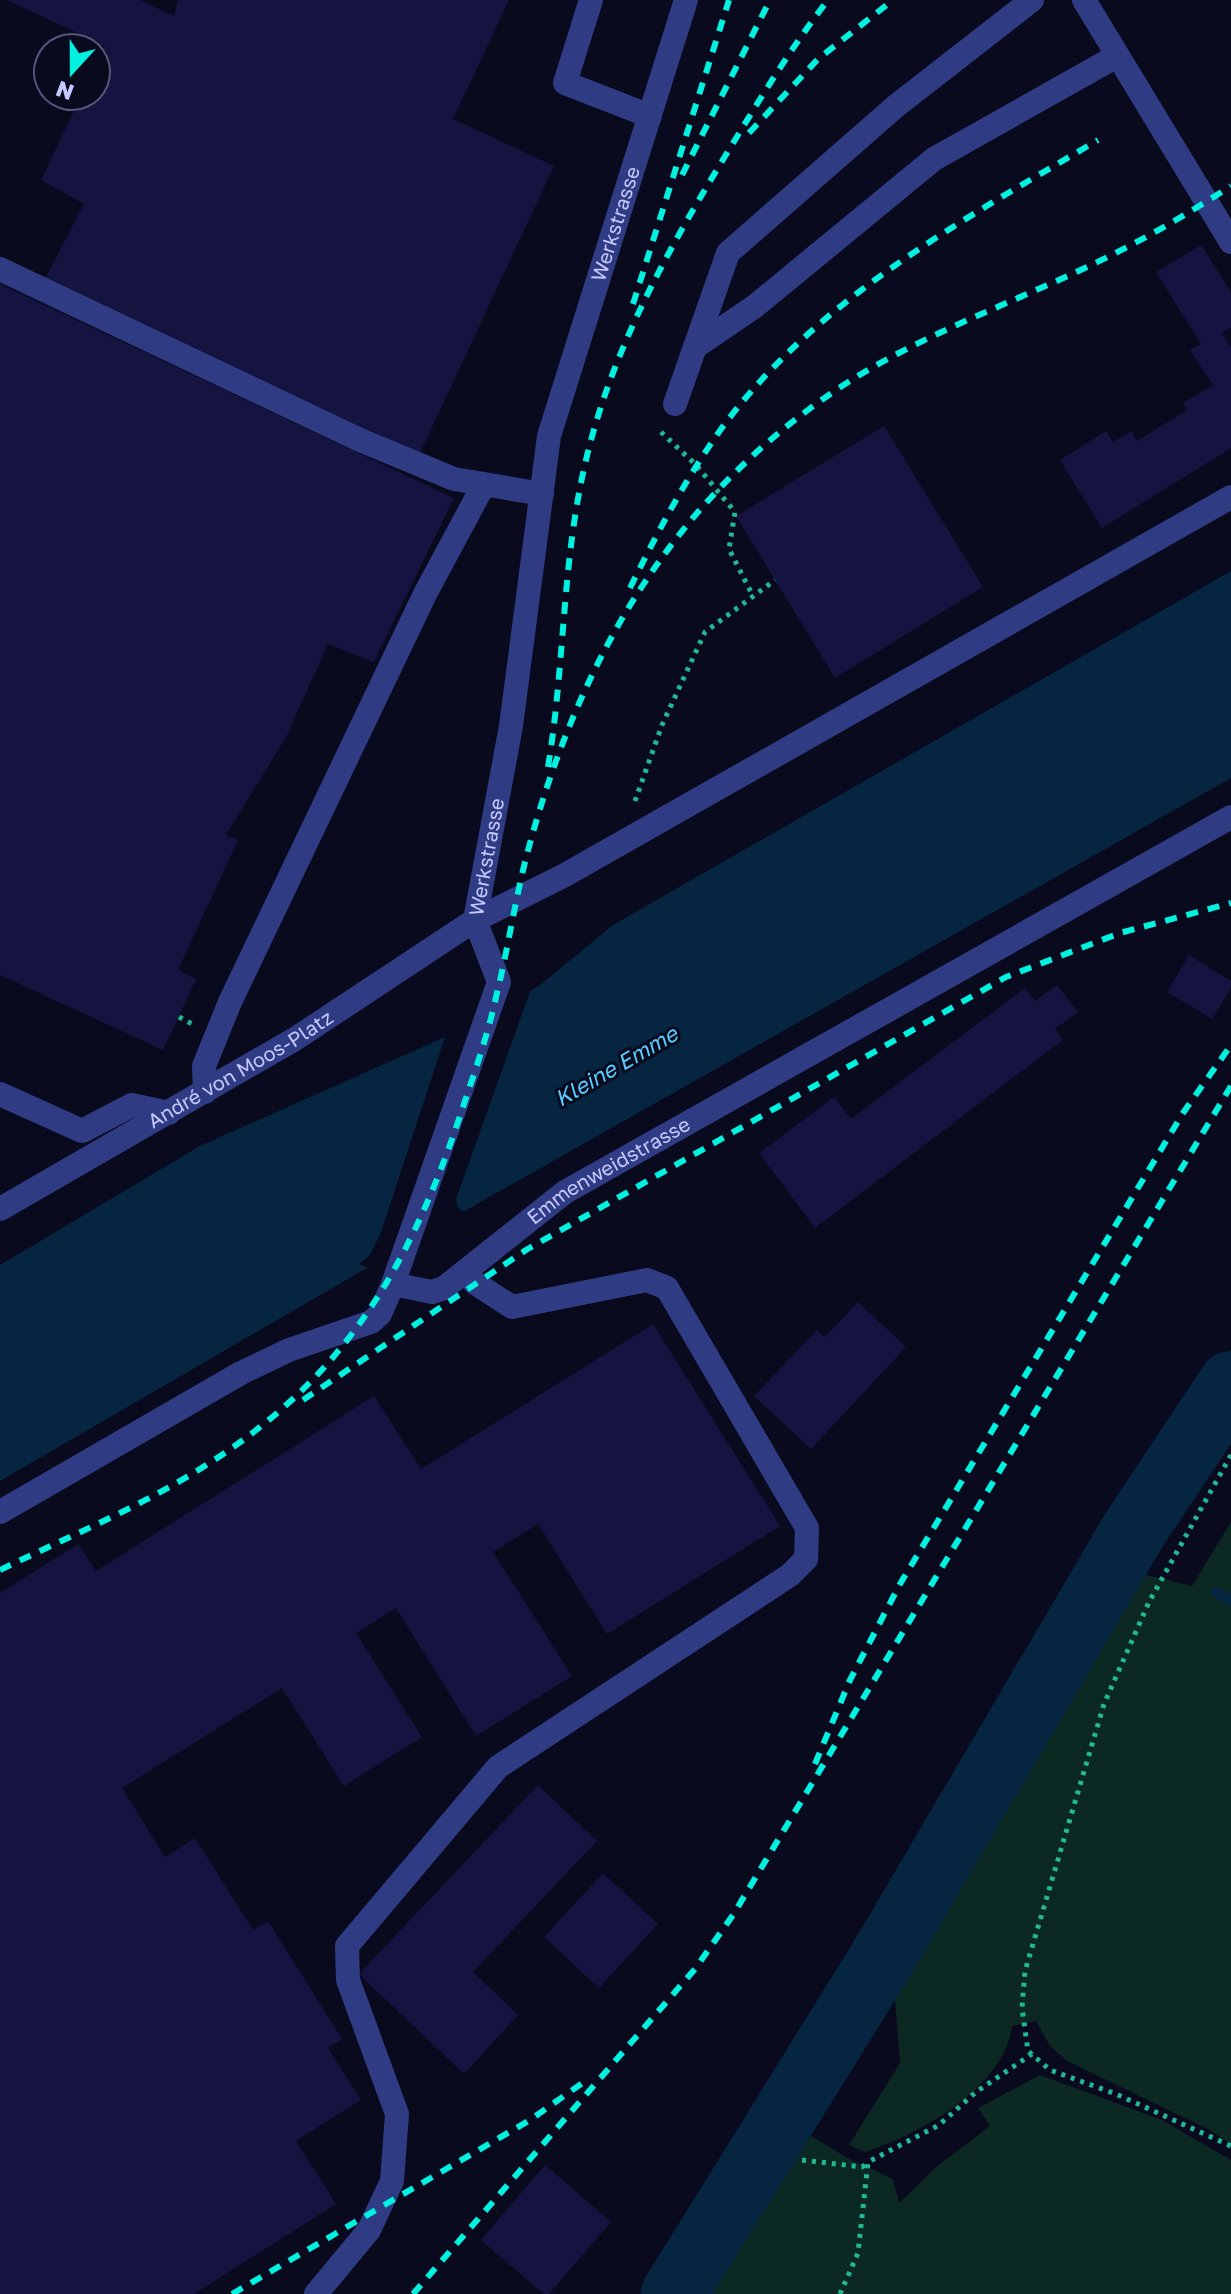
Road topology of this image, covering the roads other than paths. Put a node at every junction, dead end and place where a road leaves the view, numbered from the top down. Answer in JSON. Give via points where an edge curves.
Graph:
{"nodes":[{"id":1,"x":591,"y":0,"type":"edge"},
{"id":2,"x":686,"y":0,"type":"edge"},
{"id":3,"x":1032,"y":0,"type":"edge"},
{"id":4,"x":1084,"y":0,"type":"edge"},
{"id":5,"x":1117,"y":56,"type":"junction"},
{"id":6,"x":650,"y":116,"type":"junction"},
{"id":7,"x":1231,"y":242,"type":"edge"},
{"id":8,"x":0,"y":269,"type":"edge"},
{"id":9,"x":695,"y":347,"type":"junction"},
{"id":10,"x":675,"y":404,"type":"road end"},
{"id":11,"x":483,"y":486,"type":"junction"},
{"id":12,"x":542,"y":494,"type":"junction"},
{"id":13,"x":1231,"y":497,"type":"edge"},
{"id":14,"x":1231,"y":817,"type":"edge"},
{"id":15,"x":475,"y":920,"type":"junction"},
{"id":16,"x":205,"y":1092,"type":"junction"},
{"id":17,"x":0,"y":1094,"type":"edge"},
{"id":18,"x":169,"y":1113,"type":"junction"},
{"id":19,"x":0,"y":1209,"type":"edge"},
{"id":20,"x":465,"y":1272,"type":"junction"},
{"id":21,"x":393,"y":1284,"type":"junction"},
{"id":22,"x":0,"y":1512,"type":"edge"},
{"id":23,"x":316,"y":2294,"type":"edge"}],
"edges":[{"from":1,"to":6,"type":"street","via":[[565,83]]},
{"from":2,"to":6,"type":"street","name":"Werkstrasse"},
{"from":3,"to":9,"type":"street","via":[[896,106],[728,253]]},
{"from":4,"to":5,"type":"street"},
{"from":5,"to":7,"type":"street"},
{"from":5,"to":9,"type":"street","via":[[934,159],[754,307]]},
{"from":6,"to":12,"type":"street","name":"Werkstrasse","via":[[549,436]]},
{"from":8,"to":11,"type":"street","via":[[360,440]]},
{"from":9,"to":10,"type":"street"},
{"from":11,"to":12,"type":"street"},
{"from":11,"to":16,"type":"street","via":[[425,594],[230,1002],[204,1066]]},
{"from":12,"to":15,"type":"street","name":"Werkstrasse","via":[[511,726]]},
{"from":13,"to":15,"type":"street","name":"Werkstrasse","via":[[516,902]]},
{"from":14,"to":20,"type":"street","name":"Emmenweidstrasse","via":[[565,1192]]},
{"from":15,"to":16,"type":"street","name":"André von Moos-Platz"},
{"from":15,"to":21,"type":"street","via":[[499,982]]},
{"from":16,"to":18,"type":"street","name":"André von Moos-Platz"},
{"from":17,"to":18,"type":"street","via":[[82,1131],[132,1105]]},
{"from":18,"to":19,"type":"street","name":"André von Moos-Platz"},
{"from":20,"to":21,"type":"street","name":"Emmenweidstrasse","via":[[432,1292]]},
{"from":20,"to":23,"type":"street","via":[[512,1307],[647,1280],[667,1288],[807,1528],[806,1559],[790,1575],[498,1767],[347,1946],[348,1980],[397,2114],[392,2181],[369,2230]]},
{"from":21,"to":22,"type":"street","via":[[371,1322],[252,1367]]}]}
